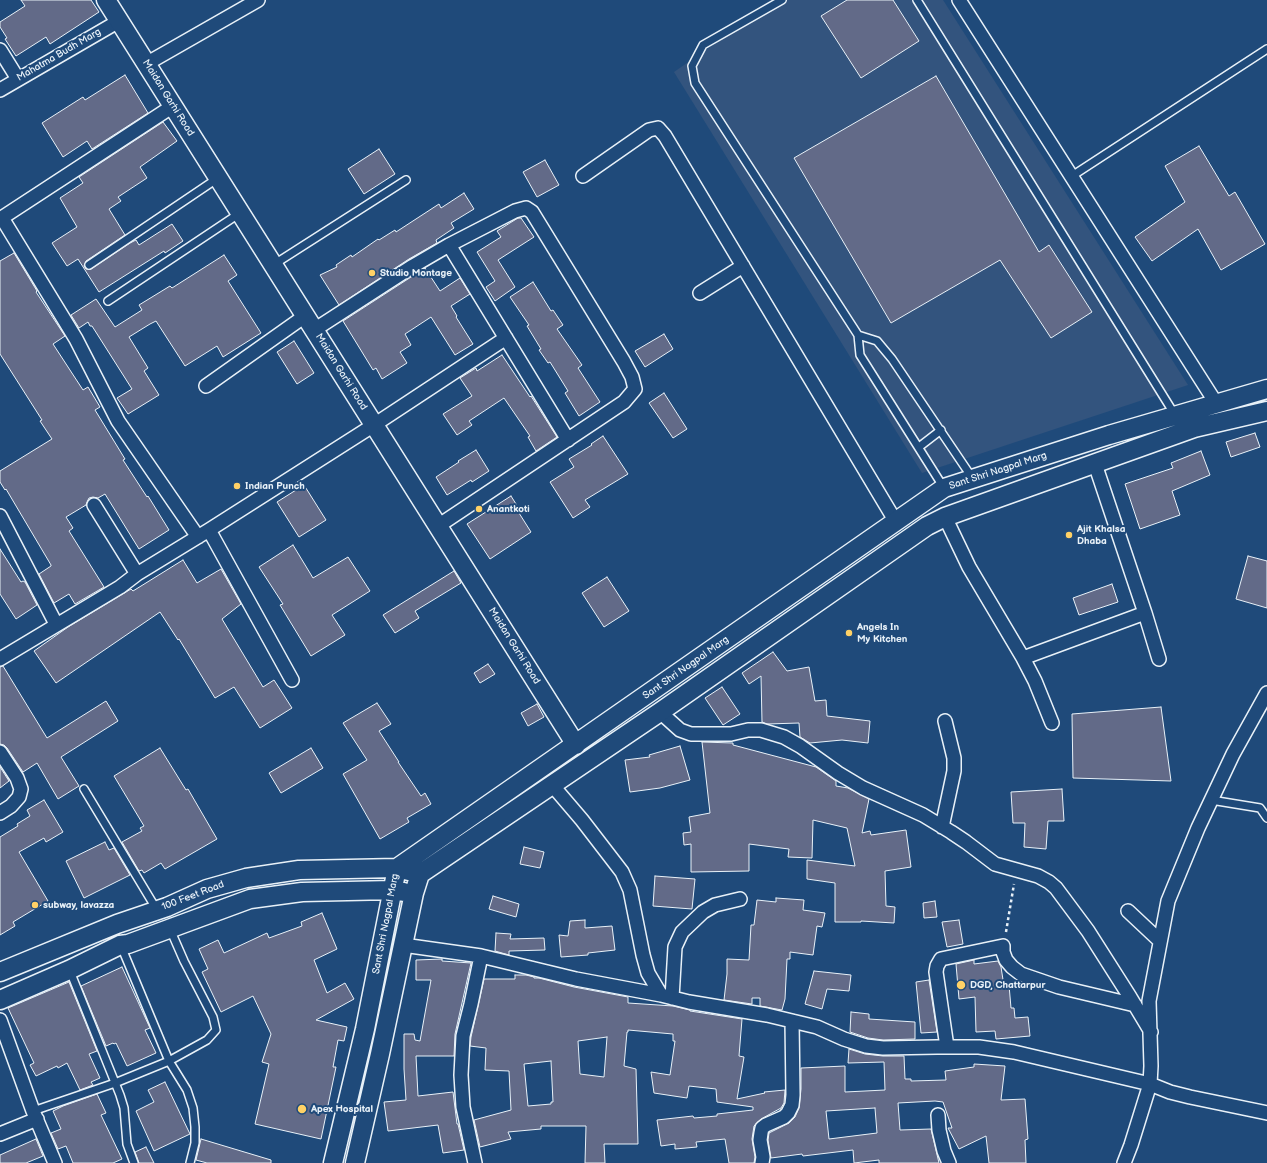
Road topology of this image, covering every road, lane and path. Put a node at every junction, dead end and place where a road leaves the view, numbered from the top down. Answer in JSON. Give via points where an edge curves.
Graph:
{"nodes":[{"id":1,"x":106,"y":0,"type":"edge"},
{"id":2,"x":258,"y":0,"type":"edge"},
{"id":3,"x":782,"y":0,"type":"edge"},
{"id":4,"x":917,"y":0,"type":"edge"},
{"id":5,"x":959,"y":0,"type":"edge"},
{"id":6,"x":119,"y":21,"type":"junction"},
{"id":7,"x":1267,"y":49,"type":"edge"},
{"id":8,"x":0,"y":50,"type":"edge"},
{"id":9,"x":146,"y":64,"type":"junction"},
{"id":10,"x":18,"y":79,"type":"junction"},
{"id":11,"x":0,"y":90,"type":"edge"},
{"id":12,"x":173,"y":106,"type":"junction"},
{"id":13,"x":583,"y":176,"type":"dead end"},
{"id":14,"x":1072,"y":176,"type":"junction"},
{"id":15,"x":218,"y":178,"type":"junction"},
{"id":16,"x":406,"y":180,"type":"dead end"},
{"id":17,"x":240,"y":212,"type":"junction"},
{"id":18,"x":1,"y":218,"type":"edge"},
{"id":19,"x":449,"y":245,"type":"junction"},
{"id":20,"x":89,"y":265,"type":"dead end"},
{"id":21,"x":273,"y":265,"type":"junction"},
{"id":22,"x":743,"y":266,"type":"junction"},
{"id":23,"x":700,"y":293,"type":"dead end"},
{"id":24,"x":108,"y":301,"type":"dead end"},
{"id":25,"x":310,"y":323,"type":"junction"},
{"id":26,"x":858,"y":335,"type":"junction"},
{"id":27,"x":506,"y":338,"type":"junction"},
{"id":28,"x":206,"y":386,"type":"dead end"},
{"id":29,"x":1267,"y":389,"type":"edge"},
{"id":30,"x":1216,"y":403,"type":"junction"},
{"id":31,"x":1267,"y":411,"type":"edge"},
{"id":32,"x":1175,"y":415,"type":"junction"},
{"id":33,"x":374,"y":425,"type":"junction"},
{"id":34,"x":941,"y":430,"type":"junction"},
{"id":35,"x":568,"y":440,"type":"junction"},
{"id":36,"x":918,"y":447,"type":"junction"},
{"id":37,"x":1095,"y":464,"type":"junction"},
{"id":38,"x":973,"y":479,"type":"junction"},
{"id":39,"x":944,"y":488,"type":"junction"},
{"id":40,"x":94,"y":505,"type":"dead end"},
{"id":41,"x":0,"y":516,"type":"edge"},
{"id":42,"x":945,"y":517,"type":"junction"},
{"id":43,"x":896,"y":522,"type":"junction"},
{"id":44,"x":438,"y":526,"type":"junction"},
{"id":45,"x":203,"y":534,"type":"junction"},
{"id":46,"x":137,"y":574,"type":"junction"},
{"id":47,"x":1145,"y":613,"type":"junction"},
{"id":48,"x":56,"y":624,"type":"junction"},
{"id":49,"x":2,"y":653,"type":"edge"},
{"id":50,"x":1023,"y":658,"type":"junction"},
{"id":51,"x":1159,"y":659,"type":"dead end"},
{"id":52,"x":292,"y":680,"type":"dead end"},
{"id":53,"x":1267,"y":693,"type":"edge"},
{"id":54,"x":660,"y":712,"type":"junction"},
{"id":55,"x":945,"y":722,"type":"dead end"},
{"id":56,"x":1052,"y":723,"type":"dead end"},
{"id":57,"x":576,"y":745,"type":"junction"},
{"id":58,"x":0,"y":752,"type":"edge"},
{"id":59,"x":553,"y":786,"type":"junction"},
{"id":60,"x":84,"y":789,"type":"dead end"},
{"id":61,"x":1211,"y":800,"type":"junction"},
{"id":62,"x":0,"y":813,"type":"edge"},
{"id":63,"x":1267,"y":818,"type":"edge"},
{"id":64,"x":942,"y":827,"type":"junction"},
{"id":65,"x":397,"y":868,"type":"junction"},
{"id":66,"x":1016,"y":869,"type":"junction"},
{"id":67,"x":420,"y":874,"type":"junction"},
{"id":68,"x":393,"y":890,"type":"junction"},
{"id":69,"x":414,"y":893,"type":"junction"},
{"id":70,"x":740,"y":899,"type":"dead end"},
{"id":71,"x":158,"y":910,"type":"junction"},
{"id":72,"x":1128,"y":911,"type":"dead end"},
{"id":73,"x":170,"y":929,"type":"junction"},
{"id":74,"x":1160,"y":942,"type":"junction"},
{"id":75,"x":120,"y":945,"type":"junction"},
{"id":76,"x":403,"y":945,"type":"junction"},
{"id":77,"x":1003,"y":946,"type":"junction"},
{"id":78,"x":481,"y":956,"type":"junction"},
{"id":79,"x":69,"y":970,"type":"junction"},
{"id":80,"x":0,"y":972,"type":"edge"},
{"id":81,"x":666,"y":996,"type":"junction"},
{"id":82,"x":0,"y":1000,"type":"edge"},
{"id":83,"x":1135,"y":1005,"type":"junction"},
{"id":84,"x":0,"y":1020,"type":"edge"},
{"id":85,"x":792,"y":1021,"type":"junction"},
{"id":86,"x":1150,"y":1032,"type":"junction"},
{"id":87,"x":947,"y":1047,"type":"junction"},
{"id":88,"x":169,"y":1061,"type":"junction"},
{"id":89,"x":115,"y":1083,"type":"junction"},
{"id":90,"x":1150,"y":1084,"type":"junction"},
{"id":91,"x":1267,"y":1113,"type":"edge"},
{"id":92,"x":35,"y":1115,"type":"junction"},
{"id":93,"x":938,"y":1115,"type":"dead end"},
{"id":94,"x":0,"y":1134,"type":"edge"},
{"id":95,"x":55,"y":1163,"type":"edge"},
{"id":96,"x":134,"y":1163,"type":"edge"},
{"id":97,"x":190,"y":1163,"type":"edge"},
{"id":98,"x":333,"y":1163,"type":"edge"},
{"id":99,"x":355,"y":1163,"type":"edge"},
{"id":100,"x":475,"y":1163,"type":"edge"},
{"id":101,"x":762,"y":1163,"type":"edge"},
{"id":102,"x":948,"y":1163,"type":"edge"},
{"id":103,"x":1124,"y":1163,"type":"edge"}],
"edges":[{"from":1,"to":6,"type":"main road","name":"Maidan Garhi Road"},
{"from":2,"to":9,"type":"street"},
{"from":3,"to":26,"type":"lane","via":[[703,45],[692,66],[695,83]]},
{"from":4,"to":32,"type":"lane"},
{"from":5,"to":14,"type":"street"},
{"from":6,"to":9,"type":"main road","name":"Maidan Garhi Road"},
{"from":6,"to":10,"type":"street","name":"Mahatma Budh Marg"},
{"from":7,"to":14,"type":"lane"},
{"from":8,"to":10,"type":"street"},
{"from":9,"to":12,"type":"main road","name":"Maidan Garhi Road"},
{"from":10,"to":11,"type":"street","name":"Mahatma Budh Marg"},
{"from":12,"to":15,"type":"main road","name":"Maidan Garhi Road"},
{"from":12,"to":18,"type":"street"},
{"from":13,"to":22,"type":"street","via":[[650,130],[658,128]]},
{"from":14,"to":30,"type":"street"},
{"from":15,"to":17,"type":"main road","name":"Maidan Garhi Road"},
{"from":15,"to":20,"type":"lane"},
{"from":16,"to":21,"type":"lane"},
{"from":17,"to":21,"type":"main road","name":"Maidan Garhi Road"},
{"from":17,"to":24,"type":"lane"},
{"from":18,"to":45,"type":"street","via":[[76,339],[118,421]]},
{"from":19,"to":25,"type":"street"},
{"from":19,"to":27,"type":"street"},
{"from":19,"to":35,"type":"street","via":[[515,211],[526,208],[532,212],[624,362],[635,389],[624,402]]},
{"from":21,"to":25,"type":"main road","name":"Maidan Garhi Road"},
{"from":22,"to":23,"type":"street"},
{"from":22,"to":43,"type":"street"},
{"from":25,"to":28,"type":"street"},
{"from":25,"to":33,"type":"main road","name":"Maidan Garhi Road"},
{"from":26,"to":34,"type":"lane","via":[[877,341]]},
{"from":26,"to":36,"type":"lane","via":[[860,355]]},
{"from":27,"to":33,"type":"street"},
{"from":27,"to":35,"type":"street"},
{"from":29,"to":30,"type":"main road","name":"Sant Shri Nagpal Marg"},
{"from":30,"to":32,"type":"main road","name":"Sant Shri Nagpal Marg"},
{"from":31,"to":37,"type":"main road","via":[[1194,428]]},
{"from":32,"to":38,"type":"main road","name":"Sant Shri Nagpal Marg"},
{"from":33,"to":44,"type":"main road","name":"Maidan Garhi Road"},
{"from":33,"to":45,"type":"street"},
{"from":34,"to":36,"type":"lane"},
{"from":34,"to":38,"type":"lane"},
{"from":35,"to":44,"type":"street"},
{"from":36,"to":39,"type":"lane"},
{"from":37,"to":42,"type":"main road"},
{"from":37,"to":47,"type":"street"},
{"from":38,"to":39,"type":"main road","name":"Sant Shri Nagpal Marg"},
{"from":39,"to":43,"type":"main road","name":"Sant Shri Nagpal Marg"},
{"from":40,"to":46,"type":"street"},
{"from":41,"to":48,"type":"street"},
{"from":42,"to":50,"type":"street","via":[[969,567]]},
{"from":42,"to":54,"type":"main road","via":[[927,526]]},
{"from":43,"to":57,"type":"main road","name":"Sant Shri Nagpal Marg"},
{"from":44,"to":57,"type":"main road","name":"Maidan Garhi Road"},
{"from":45,"to":46,"type":"street"},
{"from":45,"to":52,"type":"street"},
{"from":46,"to":48,"type":"street","via":[[120,587]]},
{"from":47,"to":50,"type":"street"},
{"from":47,"to":51,"type":"street"},
{"from":48,"to":49,"type":"street"},
{"from":50,"to":56,"type":"street"},
{"from":53,"to":61,"type":"street"},
{"from":54,"to":59,"type":"main road"},
{"from":54,"to":64,"type":"street","via":[[680,730],[691,734],[731,734],[761,730],[784,737],[863,788],[923,815]]},
{"from":55,"to":64,"type":"street","via":[[954,758],[954,771]]},
{"from":57,"to":65,"type":"main road","name":"Sant Shri Nagpal Marg"},
{"from":58,"to":62,"type":"street","via":[[21,789],[19,797]]},
{"from":59,"to":67,"type":"main road"},
{"from":59,"to":81,"type":"street","via":[[622,872],[630,890],[642,955],[648,973]]},
{"from":60,"to":71,"type":"lane"},
{"from":61,"to":63,"type":"lane","via":[[1260,808]]},
{"from":61,"to":74,"type":"street","via":[[1168,902]]},
{"from":64,"to":66,"type":"street","via":[[995,864]]},
{"from":65,"to":67,"type":"main road","name":"100 Feet Road"},
{"from":65,"to":68,"type":"main road","name":"Sant Shri Nagpal Marg"},
{"from":65,"to":71,"type":"main road","name":"100 Feet Road","via":[[299,870],[246,878],[206,889]]},
{"from":66,"to":77,"type":"path"},
{"from":66,"to":83,"type":"street","via":[[1038,876],[1056,888],[1088,931]]},
{"from":67,"to":69,"type":"main road","name":"Sant Shri Nagpal Marg"},
{"from":68,"to":69,"type":"main road"},
{"from":68,"to":73,"type":"main road","via":[[302,892],[250,899]]},
{"from":68,"to":98,"type":"main road","name":"Sant Shri Nagpal Marg","via":[[365,1029]]},
{"from":69,"to":76,"type":"main road","name":"Sant Shri Nagpal Marg"},
{"from":70,"to":81,"type":"street","via":[[715,905],[703,912],[682,932],[675,947]]},
{"from":71,"to":80,"type":"main road","name":"100 Feet Road"},
{"from":72,"to":74,"type":"street"},
{"from":73,"to":75,"type":"main road"},
{"from":73,"to":88,"type":"lane","via":[[213,1016],[216,1030],[207,1040]]},
{"from":74,"to":86,"type":"street","via":[[1149,1001]]},
{"from":75,"to":79,"type":"main road"},
{"from":75,"to":88,"type":"lane"},
{"from":76,"to":78,"type":"street"},
{"from":76,"to":99,"type":"main road","name":"Sant Shri Nagpal Marg"},
{"from":77,"to":83,"type":"street","via":[[1006,960],[1021,974],[1059,987]]},
{"from":77,"to":87,"type":"street","via":[[941,959],[936,966]]},
{"from":78,"to":81,"type":"street","via":[[576,979]]},
{"from":78,"to":100,"type":"street","via":[[463,1036],[461,1075],[463,1107]]},
{"from":79,"to":82,"type":"main road"},
{"from":79,"to":89,"type":"lane"},
{"from":81,"to":85,"type":"street"},
{"from":83,"to":86,"type":"street"},
{"from":84,"to":92,"type":"street"},
{"from":85,"to":87,"type":"street","via":[[817,1027],[866,1046]]},
{"from":85,"to":101,"type":"street","via":[[792,1105],[784,1117],[762,1128]]},
{"from":86,"to":90,"type":"street"},
{"from":87,"to":90,"type":"street","via":[[1014,1052]]},
{"from":88,"to":89,"type":"lane"},
{"from":88,"to":97,"type":"lane","via":[[187,1090],[193,1108],[195,1143]]},
{"from":89,"to":92,"type":"lane"},
{"from":89,"to":96,"type":"lane","via":[[124,1108],[127,1144]]},
{"from":90,"to":91,"type":"street","via":[[1190,1097]]},
{"from":90,"to":103,"type":"street"},
{"from":92,"to":94,"type":"street"},
{"from":92,"to":95,"type":"street"},
{"from":93,"to":102,"type":"street","via":[[939,1130]]}]}
